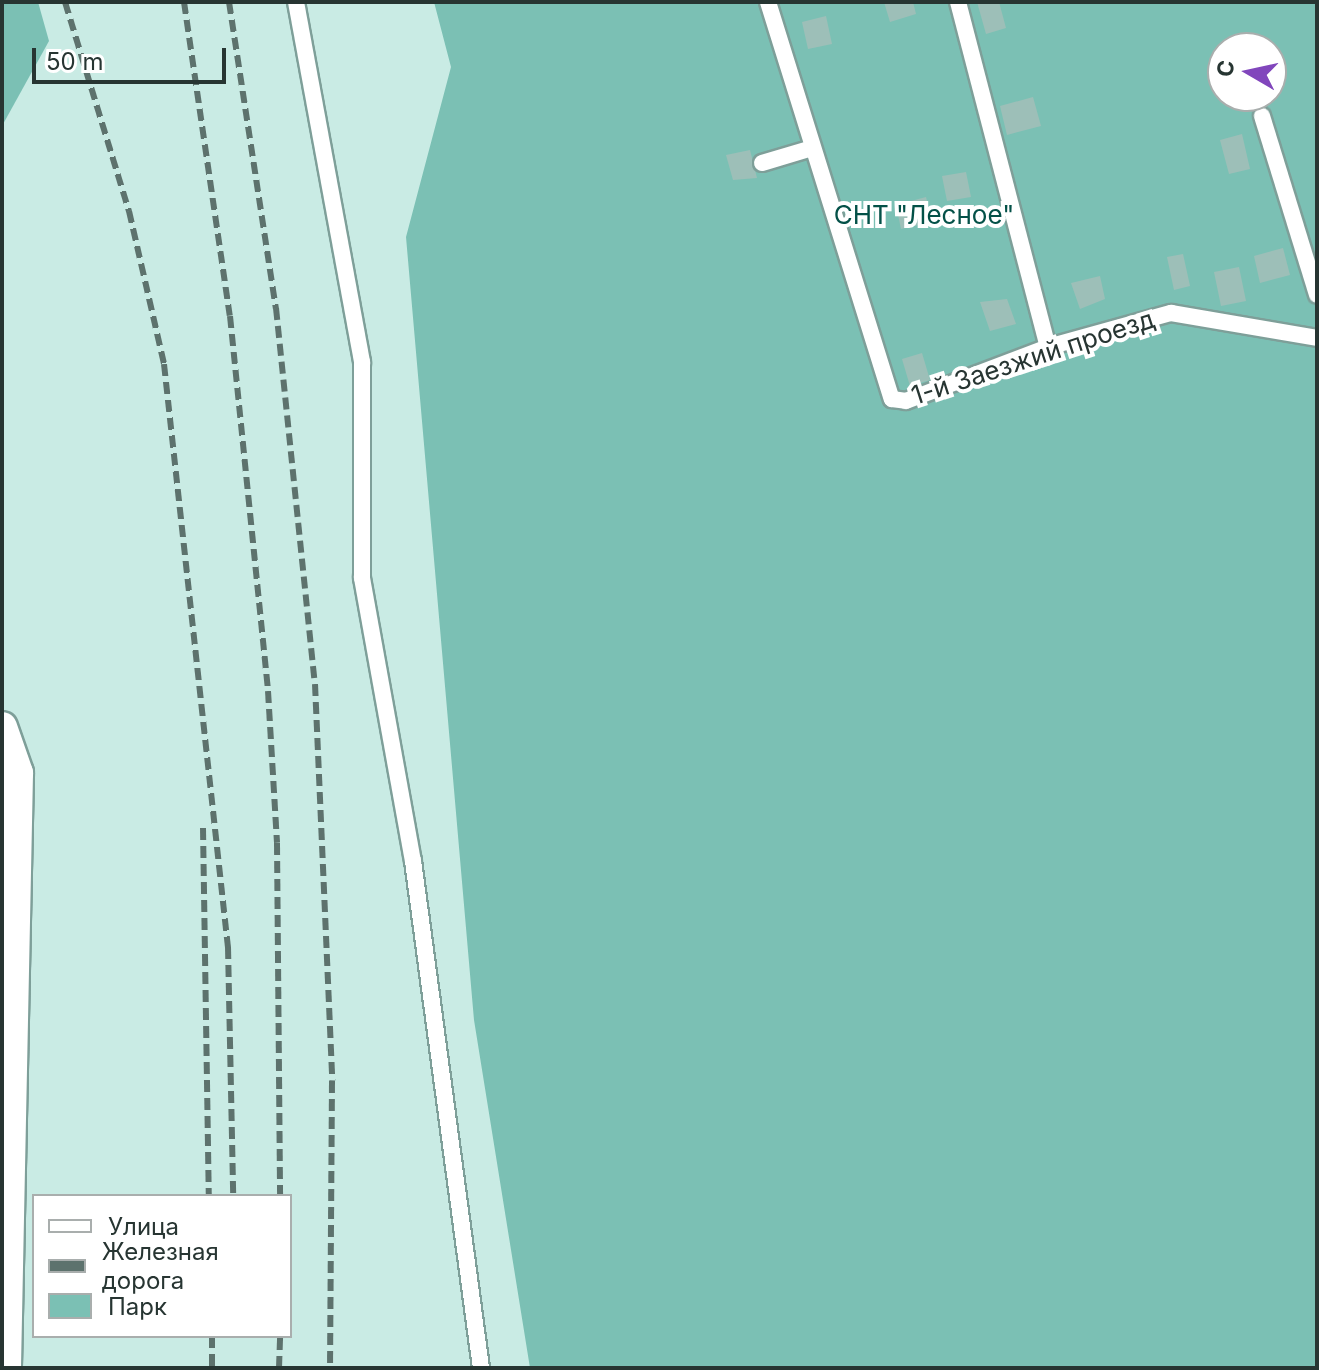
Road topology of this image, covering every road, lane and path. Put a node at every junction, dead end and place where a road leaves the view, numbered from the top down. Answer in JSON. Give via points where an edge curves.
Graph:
{"nodes":[{"id":1,"x":296,"y":2,"type":"edge"},
{"id":2,"x":768,"y":2,"type":"edge"},
{"id":3,"x":958,"y":2,"type":"edge"},
{"id":4,"x":1262,"y":116,"type":"dead end"},
{"id":5,"x":812,"y":148,"type":"junction"},
{"id":6,"x":762,"y":163,"type":"dead end"},
{"id":7,"x":1317,"y":295,"type":"edge"},
{"id":8,"x":1317,"y":338,"type":"edge"},
{"id":9,"x":1048,"y":347,"type":"junction"},
{"id":10,"x":2,"y":727,"type":"edge"},
{"id":11,"x":6,"y":1368,"type":"edge"},
{"id":12,"x":481,"y":1368,"type":"edge"}],
"edges":[{"from":1,"to":12,"type":"lane","via":[[362,362],[362,578],[413,861]]},
{"from":2,"to":5,"type":"lane"},
{"from":3,"to":9,"type":"lane"},
{"from":4,"to":7,"type":"lane"},
{"from":5,"to":6,"type":"lane"},
{"from":5,"to":9,"type":"lane","name":"1-й Заезжий проезд","via":[[892,399],[906,401]]},
{"from":8,"to":9,"type":"lane","name":"1-й Заезжий проезд","via":[[1171,313]]},
{"from":10,"to":11,"type":"street","via":[[18,773]]}]}
